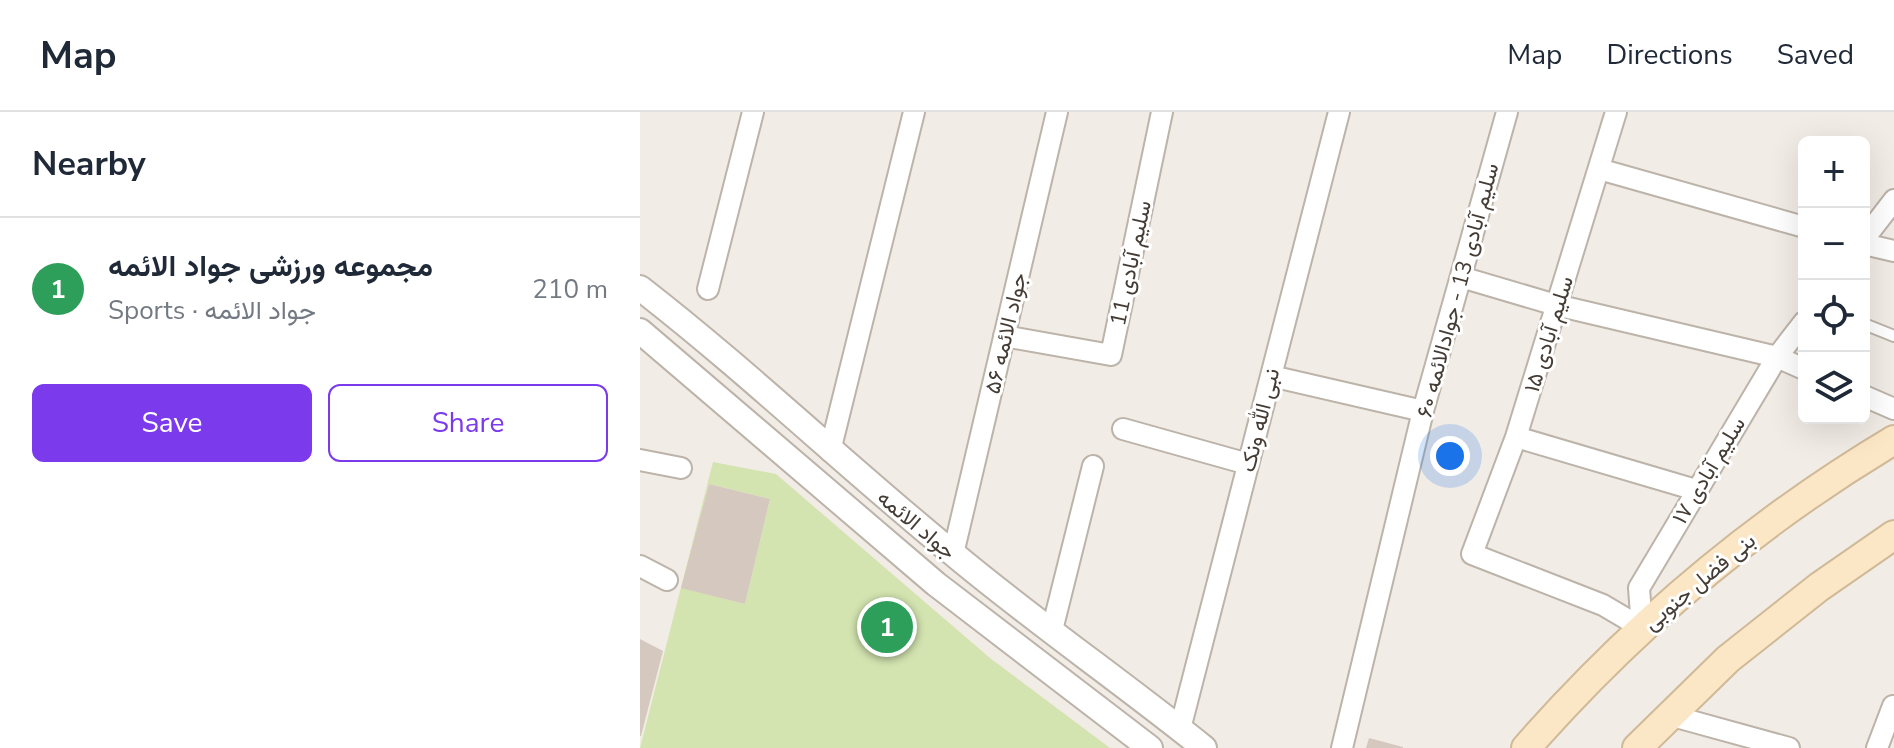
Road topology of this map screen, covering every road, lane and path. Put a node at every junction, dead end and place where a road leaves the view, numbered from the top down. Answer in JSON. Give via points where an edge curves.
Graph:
{"nodes":[{"id":1,"x":753,"y":112,"type":"edge"},
{"id":2,"x":914,"y":112,"type":"edge"},
{"id":3,"x":1057,"y":112,"type":"edge"},
{"id":4,"x":1162,"y":112,"type":"edge"},
{"id":5,"x":1339,"y":112,"type":"edge"},
{"id":6,"x":1507,"y":112,"type":"edge"},
{"id":7,"x":1616,"y":112,"type":"edge"},
{"id":8,"x":1599,"y":169,"type":"junction"},
{"id":9,"x":1894,"y":200,"type":"edge"},
{"id":10,"x":1798,"y":225,"type":"edge"},
{"id":11,"x":1870,"y":233,"type":"edge"},
{"id":12,"x":1870,"y":243,"type":"edge"},
{"id":13,"x":1894,"y":251,"type":"edge"},
{"id":14,"x":1461,"y":277,"type":"junction"},
{"id":15,"x":640,"y":288,"type":"edge"},
{"id":16,"x":708,"y":289,"type":"dead end"},
{"id":17,"x":1556,"y":305,"type":"junction"},
{"id":18,"x":1870,"y":326,"type":"edge"},
{"id":19,"x":1798,"y":330,"type":"edge"},
{"id":20,"x":640,"y":331,"type":"edge"},
{"id":21,"x":1004,"y":336,"type":"junction"},
{"id":22,"x":1894,"y":336,"type":"edge"},
{"id":23,"x":1777,"y":357,"type":"junction"},
{"id":24,"x":1798,"y":366,"type":"edge"},
{"id":25,"x":1271,"y":376,"type":"junction"},
{"id":26,"x":1870,"y":399,"type":"edge"},
{"id":27,"x":1894,"y":409,"type":"edge"},
{"id":28,"x":1423,"y":411,"type":"junction"},
{"id":29,"x":1123,"y":429,"type":"dead end"},
{"id":30,"x":1516,"y":437,"type":"junction"},
{"id":31,"x":1894,"y":440,"type":"edge"},
{"id":32,"x":830,"y":451,"type":"junction"},
{"id":33,"x":640,"y":460,"type":"edge"},
{"id":34,"x":1248,"y":464,"type":"junction"},
{"id":35,"x":1093,"y":466,"type":"dead end"},
{"id":36,"x":681,"y":468,"type":"dead end"},
{"id":37,"x":1696,"y":490,"type":"junction"},
{"id":38,"x":1894,"y":535,"type":"edge"},
{"id":39,"x":953,"y":554,"type":"junction"},
{"id":40,"x":640,"y":566,"type":"edge"},
{"id":41,"x":667,"y":580,"type":"dead end"},
{"id":42,"x":1642,"y":628,"type":"junction"},
{"id":43,"x":1052,"y":630,"type":"junction"},
{"id":44,"x":1893,"y":706,"type":"edge"},
{"id":45,"x":1669,"y":715,"type":"junction"},
{"id":46,"x":1180,"y":729,"type":"junction"},
{"id":47,"x":1150,"y":748,"type":"edge"},
{"id":48,"x":1204,"y":748,"type":"edge"},
{"id":49,"x":1342,"y":748,"type":"edge"},
{"id":50,"x":1526,"y":748,"type":"edge"},
{"id":51,"x":1637,"y":748,"type":"edge"},
{"id":52,"x":1789,"y":748,"type":"edge"},
{"id":53,"x":1877,"y":748,"type":"edge"}],
"edges":[{"from":1,"to":16,"type":"street"},
{"from":2,"to":32,"type":"street"},
{"from":3,"to":21,"type":"street","name":"جواد الائمه ۵۶"},
{"from":4,"to":21,"type":"street","name":"سلیم آبادی 11","via":[[1111,355]]},
{"from":5,"to":25,"type":"street","name":"نبی الله ونک"},
{"from":6,"to":14,"type":"street","name":"سلیم آبادی 13 - جوادالائمه ۶۰"},
{"from":7,"to":8,"type":"street","name":"سلیم آبادی ۱۵"},
{"from":8,"to":10,"type":"street"},
{"from":8,"to":17,"type":"street","name":"سلیم آبادی ۱۵"},
{"from":9,"to":11,"type":"street"},
{"from":12,"to":13,"type":"street"},
{"from":14,"to":17,"type":"street"},
{"from":14,"to":28,"type":"street","name":"سلیم آبادی 13 - جوادالائمه ۶۰"},
{"from":15,"to":32,"type":"street","name":"جواد الائمه"},
{"from":17,"to":23,"type":"street"},
{"from":17,"to":30,"type":"street","name":"سلیم آبادی ۱۵"},
{"from":18,"to":22,"type":"lane"},
{"from":19,"to":23,"type":"street","name":"سلیم آبادی ۱۷"},
{"from":20,"to":47,"type":"street","name":"جواد الائمه","via":[[936,584]]},
{"from":21,"to":39,"type":"street","name":"جواد الائمه ۵۶"},
{"from":23,"to":24,"type":"street"},
{"from":23,"to":37,"type":"street","name":"سلیم آبادی ۱۷"},
{"from":25,"to":28,"type":"street"},
{"from":25,"to":34,"type":"street","name":"نبی الله ونک"},
{"from":26,"to":27,"type":"street"},
{"from":28,"to":49,"type":"street","name":"سلیم آبادی 13 - جوادالائمه ۶۰"},
{"from":29,"to":34,"type":"street"},
{"from":30,"to":37,"type":"street"},
{"from":30,"to":42,"type":"street","name":"سلیم آبادی ۱۵","via":[[1472,554],[1603,605]]},
{"from":31,"to":42,"type":"main road","name":"بنی فضل جنوبی","via":[[1804,495]]},
{"from":32,"to":39,"type":"street","name":"جواد الائمه"},
{"from":33,"to":36,"type":"street"},
{"from":34,"to":46,"type":"street","name":"نبی الله ونک"},
{"from":35,"to":43,"type":"street"},
{"from":37,"to":42,"type":"street","name":"سلیم آبادی ۱۷","via":[[1639,588]]},
{"from":38,"to":45,"type":"main road","via":[[1772,623]]},
{"from":39,"to":43,"type":"street","name":"جواد الائمه"},
{"from":40,"to":41,"type":"street"},
{"from":42,"to":50,"type":"main road","name":"بنی فضل جنوبی"},
{"from":43,"to":46,"type":"street","name":"جواد الائمه"},
{"from":44,"to":53,"type":"street"},
{"from":45,"to":51,"type":"main road"},
{"from":45,"to":52,"type":"street"},
{"from":46,"to":48,"type":"street","name":"جواد الائمه"}]}
